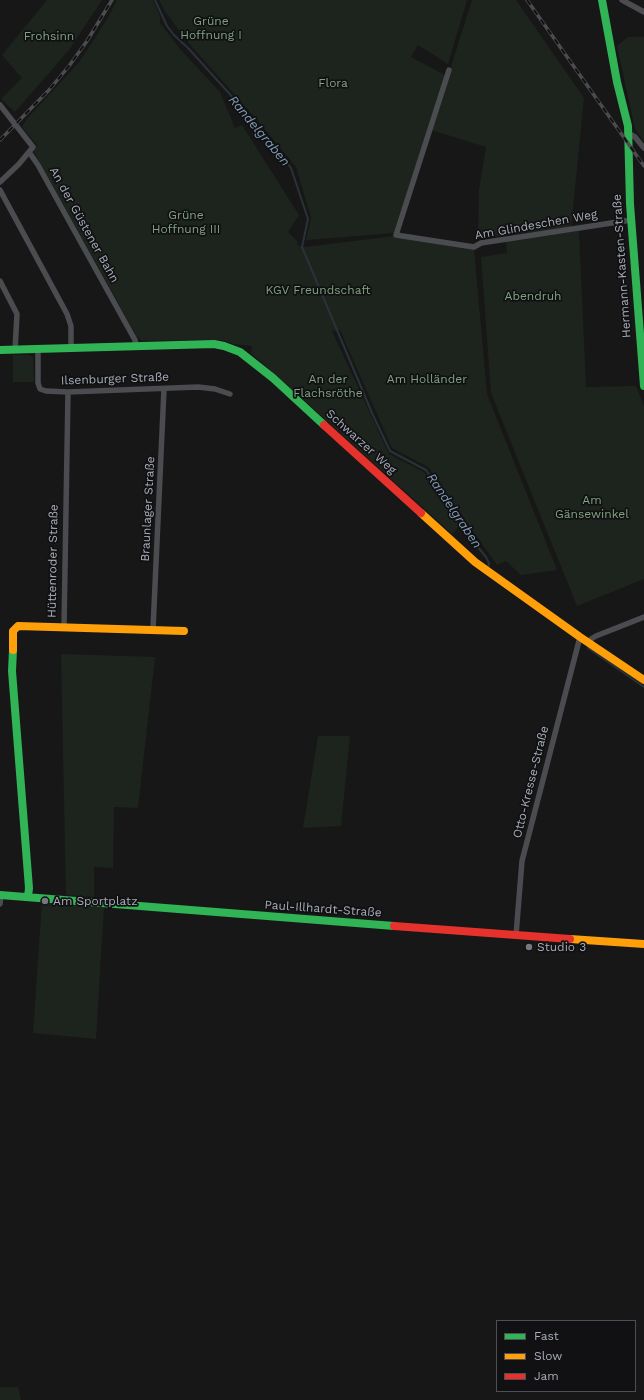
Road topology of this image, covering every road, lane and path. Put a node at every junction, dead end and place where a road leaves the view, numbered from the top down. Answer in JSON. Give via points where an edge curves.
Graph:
{"nodes":[{"id":1,"x":602,"y":0,"type":"edge"},
{"id":2,"x":622,"y":0,"type":"edge"},
{"id":3,"x":644,"y":12,"type":"edge"},
{"id":4,"x":449,"y":70,"type":"dead end"},
{"id":5,"x":0,"y":105,"type":"edge"},
{"id":6,"x":628,"y":133,"type":"junction"},
{"id":7,"x":644,"y":148,"type":"edge"},
{"id":8,"x":29,"y":152,"type":"junction"},
{"id":9,"x":0,"y":182,"type":"edge"},
{"id":10,"x":0,"y":190,"type":"edge"},
{"id":11,"x":631,"y":220,"type":"junction"},
{"id":12,"x":0,"y":281,"type":"edge"},
{"id":13,"x":136,"y":347,"type":"junction"},
{"id":14,"x":71,"y":349,"type":"junction"},
{"id":15,"x":0,"y":350,"type":"edge"},
{"id":16,"x":15,"y":350,"type":"junction"},
{"id":17,"x":38,"y":350,"type":"junction"},
{"id":18,"x":644,"y":386,"type":"edge"},
{"id":19,"x":164,"y":389,"type":"junction"},
{"id":20,"x":68,"y":392,"type":"junction"},
{"id":21,"x":230,"y":394,"type":"dead end"},
{"id":22,"x":644,"y":617,"type":"edge"},
{"id":23,"x":64,"y":627,"type":"junction"},
{"id":24,"x":153,"y":629,"type":"junction"},
{"id":25,"x":184,"y":631,"type":"dead end"},
{"id":26,"x":580,"y":637,"type":"junction"},
{"id":27,"x":588,"y":642,"type":"junction"},
{"id":28,"x":644,"y":680,"type":"edge"},
{"id":29,"x":0,"y":895,"type":"edge"},
{"id":30,"x":28,"y":897,"type":"junction"},
{"id":31,"x":0,"y":904,"type":"edge"},
{"id":32,"x":516,"y":935,"type":"junction"},
{"id":33,"x":644,"y":944,"type":"edge"}],
"edges":[{"from":1,"to":6,"type":"street","name":"Hermann-Kasten-Straße"},
{"from":2,"to":3,"type":"street"},
{"from":4,"to":11,"type":"street","name":"Am Glindeschen Weg","via":[[396,235],[474,247],[481,243]]},
{"from":5,"to":8,"type":"street","name":"An der Güstener Bahn","via":[[33,147]]},
{"from":6,"to":7,"type":"street"},
{"from":6,"to":11,"type":"street","name":"Hermann-Kasten-Straße"},
{"from":8,"to":9,"type":"street"},
{"from":8,"to":13,"type":"street","name":"An der Güstener Bahn","via":[[135,340]]},
{"from":10,"to":14,"type":"street","via":[[67,314],[71,326]]},
{"from":11,"to":18,"type":"street","name":"Hermann-Kasten-Straße"},
{"from":12,"to":16,"type":"street","via":[[17,314]]},
{"from":13,"to":14,"type":"street","name":"Schwarzer Weg"},
{"from":13,"to":26,"type":"street","name":"Schwarzer Weg","via":[[214,344],[240,352],[273,378],[482,566]]},
{"from":14,"to":17,"type":"street","name":"Schwarzer Weg"},
{"from":15,"to":16,"type":"street","name":"Schwarzer Weg"},
{"from":16,"to":17,"type":"street","name":"Schwarzer Weg"},
{"from":17,"to":20,"type":"street","name":"Ilsenburger Straße","via":[[40,389]]},
{"from":19,"to":20,"type":"street","name":"Ilsenburger Straße"},
{"from":19,"to":21,"type":"street","name":"Ilsenburger Straße","via":[[198,387]]},
{"from":19,"to":24,"type":"street","name":"Braunlager Straße"},
{"from":20,"to":23,"type":"street","name":"Hüttenroder Straße"},
{"from":22,"to":27,"type":"street","via":[[596,636]]},
{"from":23,"to":24,"type":"street"},
{"from":23,"to":30,"type":"street","name":"Hüttenroder Straße","via":[[21,626],[15,628],[12,634],[12,671]]},
{"from":24,"to":25,"type":"street"},
{"from":26,"to":27,"type":"street"},
{"from":26,"to":32,"type":"street","name":"Otto-Kresse-Straße","via":[[522,861]]},
{"from":27,"to":28,"type":"street"},
{"from":29,"to":30,"type":"street","name":"Paul-Illhardt-Straße"},
{"from":29,"to":31,"type":"street"},
{"from":30,"to":32,"type":"street","name":"Paul-Illhardt-Straße"},
{"from":32,"to":33,"type":"street","name":"Paul-Illhardt-Straße"}]}
